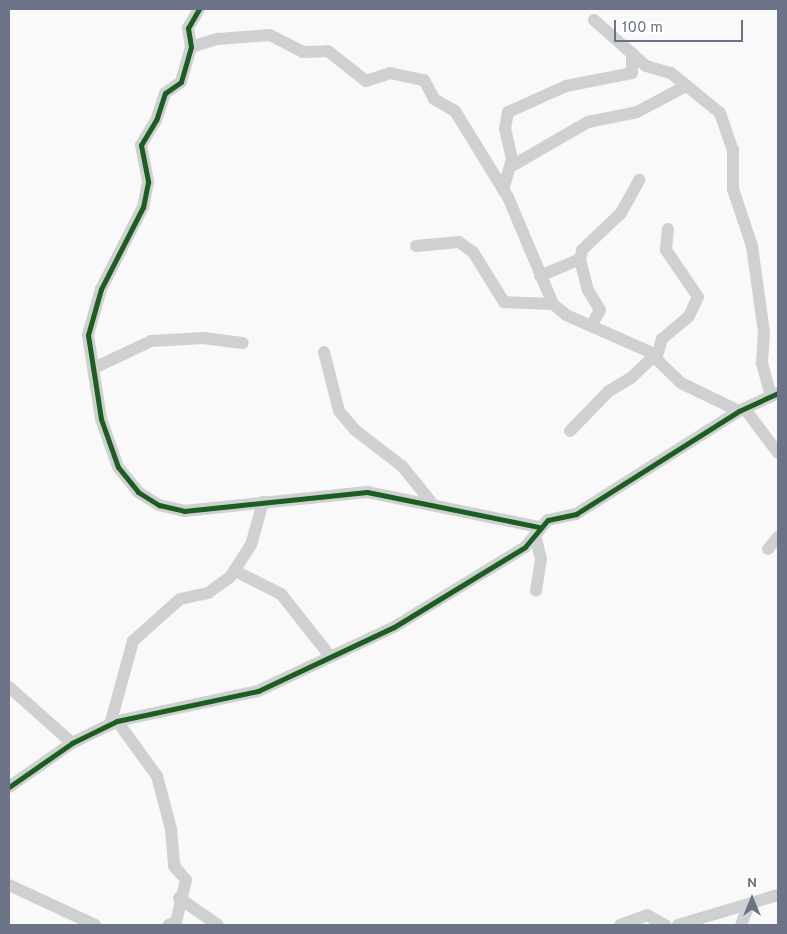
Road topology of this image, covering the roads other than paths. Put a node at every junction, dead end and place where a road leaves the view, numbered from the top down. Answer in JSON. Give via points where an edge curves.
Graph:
{"nodes":[{"id":1,"x":199,"y":9,"type":"edge"},
{"id":2,"x":594,"y":20,"type":"dead end"},
{"id":3,"x":191,"y":47,"type":"junction"},
{"id":4,"x":632,"y":52,"type":"junction"},
{"id":5,"x":684,"y":87,"type":"junction"},
{"id":6,"x":510,"y":167,"type":"junction"},
{"id":7,"x":639,"y":180,"type":"dead end"},
{"id":8,"x":503,"y":190,"type":"junction"},
{"id":9,"x":668,"y":229,"type":"dead end"},
{"id":10,"x":416,"y":246,"type":"dead end"},
{"id":11,"x":580,"y":259,"type":"junction"},
{"id":12,"x":540,"y":276,"type":"junction"},
{"id":13,"x":552,"y":304,"type":"junction"},
{"id":14,"x":591,"y":326,"type":"junction"},
{"id":15,"x":243,"y":343,"type":"dead end"},
{"id":16,"x":324,"y":352,"type":"dead end"},
{"id":17,"x":656,"y":356,"type":"junction"},
{"id":18,"x":94,"y":368,"type":"junction"},
{"id":19,"x":775,"y":395,"type":"edge"},
{"id":20,"x":742,"y":410,"type":"junction"},
{"id":21,"x":570,"y":431,"type":"dead end"},
{"id":22,"x":778,"y":453,"type":"edge"},
{"id":23,"x":263,"y":502,"type":"junction"},
{"id":24,"x":431,"y":502,"type":"junction"},
{"id":25,"x":537,"y":531,"type":"junction"},
{"id":26,"x":778,"y":537,"type":"edge"},
{"id":27,"x":768,"y":550,"type":"dead end"},
{"id":28,"x":235,"y":571,"type":"junction"},
{"id":29,"x":536,"y":591,"type":"dead end"},
{"id":30,"x":330,"y":656,"type":"junction"},
{"id":31,"x":9,"y":687,"type":"edge"},
{"id":32,"x":113,"y":723,"type":"junction"},
{"id":33,"x":72,"y":744,"type":"junction"},
{"id":34,"x":9,"y":787,"type":"edge"},
{"id":35,"x":9,"y":884,"type":"edge"},
{"id":36,"x":778,"y":895,"type":"edge"},
{"id":37,"x":179,"y":898,"type":"junction"},
{"id":38,"x":750,"y":905,"type":"junction"},
{"id":39,"x":95,"y":925,"type":"edge"},
{"id":40,"x":170,"y":925,"type":"edge"},
{"id":41,"x":218,"y":925,"type":"edge"},
{"id":42,"x":620,"y":925,"type":"edge"},
{"id":43,"x":665,"y":925,"type":"edge"},
{"id":44,"x":678,"y":925,"type":"edge"},
{"id":45,"x":741,"y":925,"type":"edge"}],
"edges":[{"from":1,"to":3,"type":"street","via":[[188,28]]},
{"from":2,"to":4,"type":"street"},
{"from":3,"to":8,"type":"street","via":[[218,39],[270,35],[302,52],[328,50],[366,82],[390,73],[424,80],[434,98],[459,117]]},
{"from":3,"to":18,"type":"street","via":[[181,82],[165,93],[156,120],[141,144],[148,182],[143,207],[95,304],[88,335]]},
{"from":4,"to":5,"type":"street","via":[[651,68],[671,73]]},
{"from":4,"to":6,"type":"street","via":[[632,73],[566,86],[512,108],[505,119]]},
{"from":5,"to":6,"type":"street","via":[[637,112],[588,122]]},
{"from":5,"to":19,"type":"street","via":[[715,108],[730,136],[733,189],[752,246],[764,333],[762,363]]},
{"from":6,"to":8,"type":"street"},
{"from":7,"to":11,"type":"street","via":[[621,213],[582,250]]},
{"from":8,"to":12,"type":"street","via":[[526,232]]},
{"from":9,"to":17,"type":"street","via":[[664,235],[666,250],[698,297],[689,316],[662,339]]},
{"from":10,"to":13,"type":"street","via":[[459,242],[473,252],[504,302]]},
{"from":11,"to":12,"type":"street"},
{"from":11,"to":14,"type":"street","via":[[588,290],[600,310]]},
{"from":12,"to":13,"type":"street"},
{"from":13,"to":14,"type":"street"},
{"from":14,"to":17,"type":"street"},
{"from":15,"to":18,"type":"street","via":[[203,338],[151,341]]},
{"from":16,"to":24,"type":"street","via":[[339,411],[354,430],[402,466]]},
{"from":17,"to":20,"type":"street","via":[[681,383]]},
{"from":17,"to":21,"type":"street","via":[[632,378],[609,391]]},
{"from":18,"to":23,"type":"street","via":[[96,396],[110,450],[138,492],[159,505],[184,511]]},
{"from":19,"to":20,"type":"street"},
{"from":20,"to":22,"type":"street"},
{"from":20,"to":25,"type":"street","via":[[576,514],[548,520]]},
{"from":23,"to":24,"type":"street","via":[[344,492]]},
{"from":23,"to":28,"type":"street","via":[[251,545]]},
{"from":24,"to":25,"type":"street"},
{"from":25,"to":29,"type":"street","via":[[541,559]]},
{"from":25,"to":30,"type":"street","via":[[497,566],[403,622]]},
{"from":26,"to":27,"type":"street"},
{"from":28,"to":30,"type":"street","via":[[280,594]]},
{"from":28,"to":32,"type":"street","via":[[208,593],[180,599],[134,642]]},
{"from":30,"to":32,"type":"street","via":[[258,692]]},
{"from":31,"to":33,"type":"street"},
{"from":32,"to":33,"type":"street"},
{"from":32,"to":37,"type":"street","via":[[157,776],[171,829],[174,866],[187,884]]},
{"from":33,"to":34,"type":"street"},
{"from":35,"to":39,"type":"street"},
{"from":36,"to":38,"type":"street"},
{"from":37,"to":40,"type":"street","via":[[177,920]]},
{"from":37,"to":41,"type":"street"},
{"from":38,"to":44,"type":"street"},
{"from":38,"to":45,"type":"street"},
{"from":42,"to":43,"type":"street","via":[[647,915]]}]}
